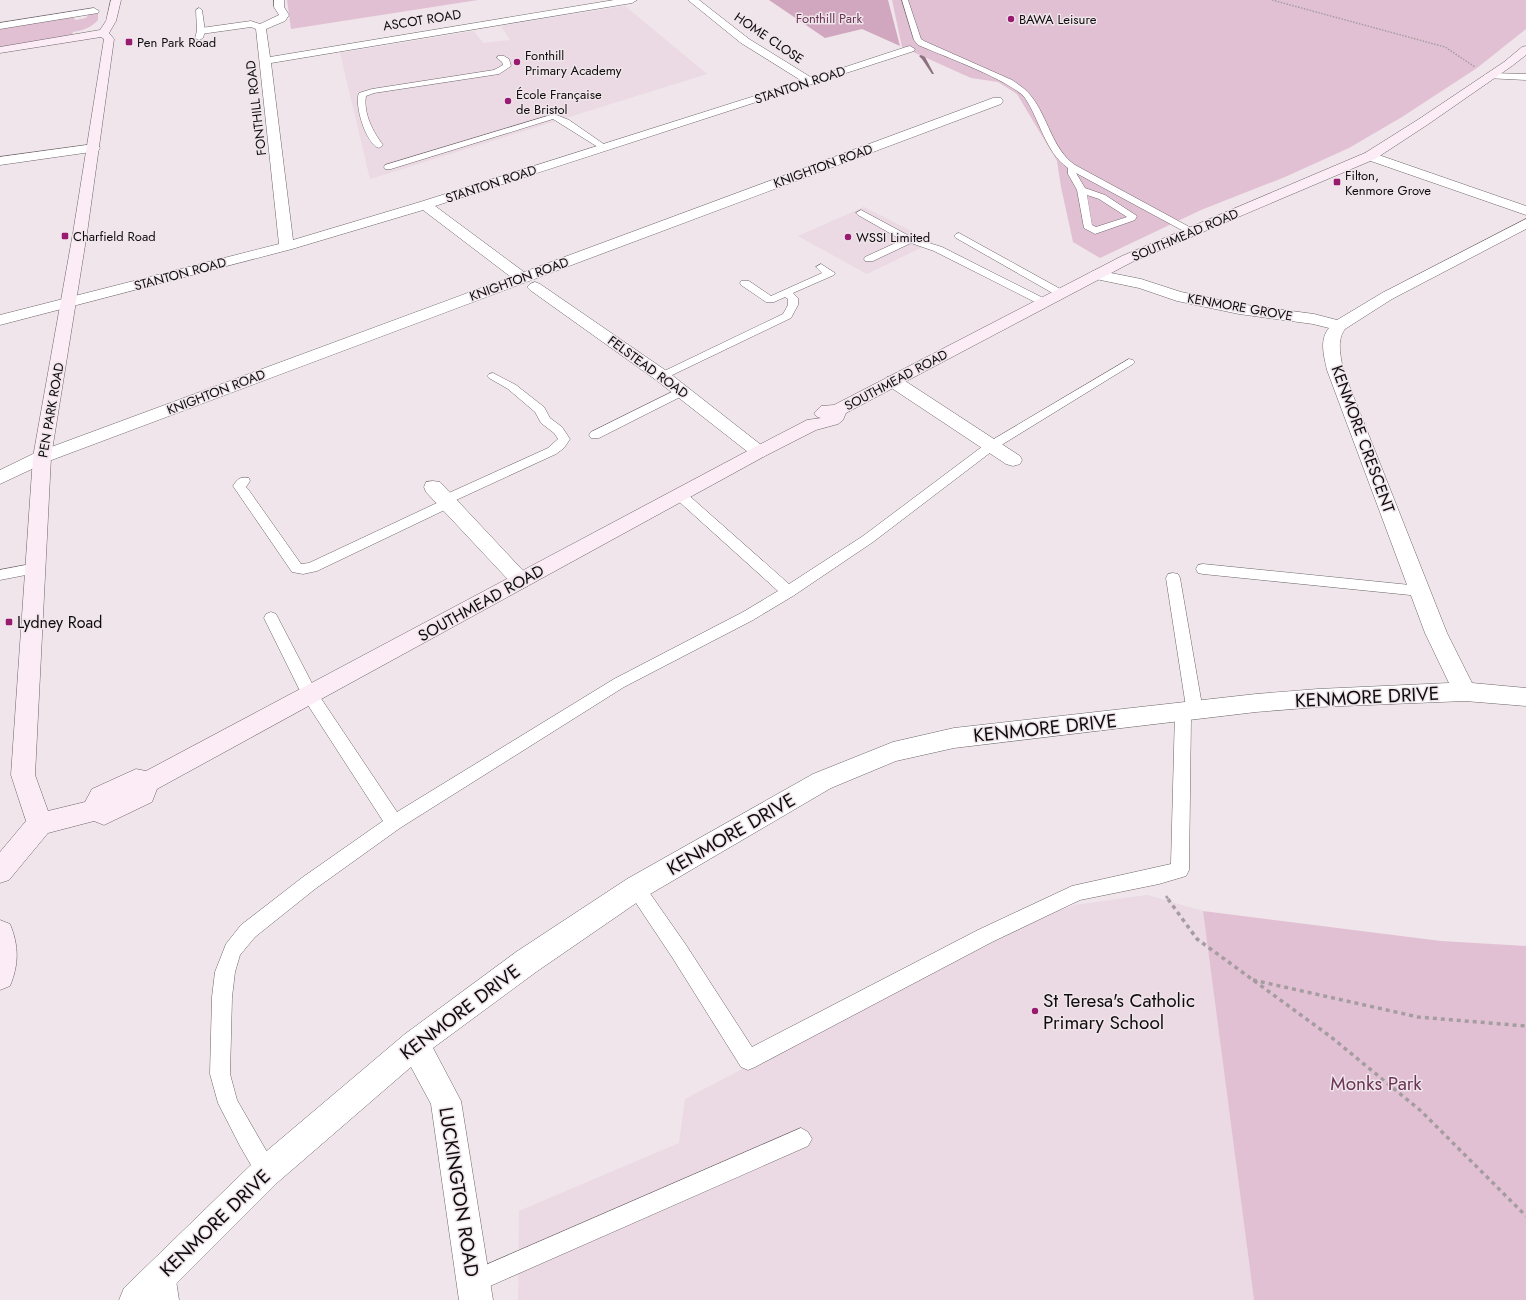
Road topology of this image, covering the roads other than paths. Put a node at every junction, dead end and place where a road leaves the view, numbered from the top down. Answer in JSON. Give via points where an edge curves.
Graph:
{"nodes":[{"id":1,"x":116,"y":0,"type":"edge"},
{"id":2,"x":279,"y":0,"type":"edge"},
{"id":3,"x":632,"y":0,"type":"edge"},
{"id":4,"x":694,"y":0,"type":"edge"},
{"id":5,"x":905,"y":0,"type":"edge"},
{"id":6,"x":199,"y":10,"type":"dead end"},
{"id":7,"x":94,"y":11,"type":"dead end"},
{"id":8,"x":0,"y":26,"type":"edge"},
{"id":9,"x":261,"y":27,"type":"junction"},
{"id":10,"x":104,"y":33,"type":"junction"},
{"id":11,"x":200,"y":34,"type":"joint"},
{"id":12,"x":910,"y":49,"type":"dead end"},
{"id":13,"x":1526,"y":49,"type":"edge"},
{"id":14,"x":0,"y":50,"type":"edge"},
{"id":15,"x":501,"y":58,"type":"dead end"},
{"id":16,"x":264,"y":61,"type":"junction"},
{"id":17,"x":1508,"y":64,"type":"junction"},
{"id":18,"x":1492,"y":74,"type":"junction"},
{"id":19,"x":1526,"y":76,"type":"edge"},
{"id":20,"x":811,"y":82,"type":"junction"},
{"id":21,"x":997,"y":102,"type":"dead end"},
{"id":22,"x":379,"y":145,"type":"dead end"},
{"id":23,"x":604,"y":147,"type":"junction"},
{"id":24,"x":94,"y":148,"type":"junction"},
{"id":25,"x":1370,"y":156,"type":"junction"},
{"id":26,"x":0,"y":161,"type":"edge"},
{"id":27,"x":388,"y":167,"type":"dead end"},
{"id":28,"x":1072,"y":167,"type":"junction"},
{"id":29,"x":1082,"y":190,"type":"junction"},
{"id":30,"x":425,"y":205,"type":"junction"},
{"id":31,"x":1526,"y":211,"type":"edge"},
{"id":32,"x":861,"y":213,"type":"dead end"},
{"id":33,"x":1526,"y":223,"type":"edge"},
{"id":34,"x":1192,"y":232,"type":"junction"},
{"id":35,"x":959,"y":236,"type":"dead end"},
{"id":36,"x":910,"y":240,"type":"junction"},
{"id":37,"x":287,"y":246,"type":"junction"},
{"id":38,"x":869,"y":259,"type":"dead end"},
{"id":39,"x":1127,"y":259,"type":"junction"},
{"id":40,"x":821,"y":268,"type":"dead end"},
{"id":41,"x":1096,"y":275,"type":"junction"},
{"id":42,"x":528,"y":282,"type":"junction"},
{"id":43,"x":745,"y":283,"type":"dead end"},
{"id":44,"x":1141,"y":284,"type":"junction"},
{"id":45,"x":786,"y":293,"type":"junction"},
{"id":46,"x":1060,"y":293,"type":"junction"},
{"id":47,"x":1043,"y":302,"type":"junction"},
{"id":48,"x":69,"y":303,"type":"junction"},
{"id":49,"x":0,"y":320,"type":"edge"},
{"id":50,"x":1339,"y":326,"type":"junction"},
{"id":51,"x":1128,"y":362,"type":"dead end"},
{"id":52,"x":493,"y":376,"type":"dead end"},
{"id":53,"x":662,"y":376,"type":"junction"},
{"id":54,"x":893,"y":382,"type":"junction"},
{"id":55,"x":682,"y":391,"type":"junction"},
{"id":56,"x":595,"y":436,"type":"dead end"},
{"id":57,"x":991,"y":446,"type":"junction"},
{"id":58,"x":759,"y":452,"type":"junction"},
{"id":59,"x":42,"y":458,"type":"junction"},
{"id":60,"x":1013,"y":460,"type":"dead end"},
{"id":61,"x":0,"y":478,"type":"edge"},
{"id":62,"x":244,"y":481,"type":"dead end"},
{"id":63,"x":680,"y":495,"type":"junction"},
{"id":64,"x":442,"y":497,"type":"junction"},
{"id":65,"x":36,"y":568,"type":"junction"},
{"id":66,"x":1203,"y":570,"type":"dead end"},
{"id":67,"x":0,"y":575,"type":"edge"},
{"id":68,"x":1173,"y":578,"type":"dead end"},
{"id":69,"x":521,"y":581,"type":"junction"},
{"id":70,"x":1420,"y":591,"type":"junction"},
{"id":71,"x":788,"y":592,"type":"junction"},
{"id":72,"x":271,"y":618,"type":"dead end"},
{"id":73,"x":1465,"y":692,"type":"junction"},
{"id":74,"x":310,"y":695,"type":"junction"},
{"id":75,"x":1526,"y":696,"type":"edge"},
{"id":76,"x":1189,"y":711,"type":"junction"},
{"id":77,"x":40,"y":824,"type":"junction"},
{"id":78,"x":394,"y":824,"type":"junction"},
{"id":79,"x":0,"y":871,"type":"edge"},
{"id":80,"x":636,"y":888,"type":"junction"},
{"id":81,"x":0,"y":933,"type":"edge"},
{"id":82,"x":0,"y":976,"type":"edge"},
{"id":83,"x":415,"y":1044,"type":"junction"},
{"id":84,"x":801,"y":1138,"type":"dead end"},
{"id":85,"x":268,"y":1171,"type":"junction"},
{"id":86,"x":164,"y":1272,"type":"junction"},
{"id":87,"x":474,"y":1291,"type":"edge"},
{"id":88,"x":136,"y":1300,"type":"edge"},
{"id":89,"x":167,"y":1300,"type":"edge"}],
"edges":[{"from":1,"to":10,"type":"main road","via":[[111,21]]},
{"from":2,"to":9,"type":"street","via":[[279,7],[284,15],[281,19]]},
{"from":3,"to":16,"type":"street","name":"ASCOT ROAD"},
{"from":4,"to":20,"type":"street","name":"HOME CLOSE","via":[[745,41]]},
{"from":5,"to":28,"type":"lane","via":[[921,43],[1009,82],[1021,90],[1028,97],[1062,160]]},
{"from":6,"to":11,"type":"lane"},
{"from":7,"to":8,"type":"street","via":[[78,16]]},
{"from":9,"to":11,"type":"street","via":[[251,24]]},
{"from":9,"to":16,"type":"street","name":"FONTHILL ROAD"},
{"from":10,"to":14,"type":"main road"},
{"from":10,"to":24,"type":"main road","name":"PEN PARK ROAD","via":[[108,39]]},
{"from":12,"to":20,"type":"street","name":"STANTON ROAD"},
{"from":13,"to":17,"type":"main road","name":"SOUTHMEAD ROAD"},
{"from":15,"to":22,"type":"lane","via":[[506,61],[507,66],[496,72],[372,91],[362,95],[362,108],[373,140]]},
{"from":16,"to":37,"type":"street","name":"FONTHILL ROAD"},
{"from":17,"to":18,"type":"main road","name":"SOUTHMEAD ROAD"},
{"from":17,"to":19,"type":"street"},
{"from":18,"to":19,"type":"street"},
{"from":18,"to":25,"type":"main road","name":"SOUTHMEAD ROAD"},
{"from":20,"to":23,"type":"street","name":"STANTON ROAD"},
{"from":21,"to":42,"type":"street","name":"KNIGHTON ROAD"},
{"from":23,"to":27,"type":"lane","via":[[554,116]]},
{"from":23,"to":30,"type":"street","name":"STANTON ROAD"},
{"from":24,"to":26,"type":"street"},
{"from":24,"to":48,"type":"main road","name":"PEN PARK ROAD"},
{"from":25,"to":31,"type":"street"},
{"from":25,"to":34,"type":"main road","name":"SOUTHMEAD ROAD"},
{"from":28,"to":29,"type":"lane","via":[[1072,174]]},
{"from":28,"to":34,"type":"lane"},
{"from":29,"to":29,"type":"lane","via":[[1102,197],[1132,218],[1095,231],[1087,226]]},
{"from":30,"to":37,"type":"street","name":"STANTON ROAD"},
{"from":30,"to":42,"type":"street","name":"FELSTEAD ROAD"},
{"from":32,"to":36,"type":"lane"},
{"from":33,"to":50,"type":"street","via":[[1387,296]]},
{"from":34,"to":39,"type":"main road","name":"SOUTHMEAD ROAD"},
{"from":35,"to":46,"type":"lane"},
{"from":36,"to":38,"type":"lane"},
{"from":36,"to":47,"type":"lane","via":[[938,249]]},
{"from":37,"to":48,"type":"street","name":"STANTON ROAD"},
{"from":39,"to":41,"type":"main road","name":"SOUTHMEAD ROAD"},
{"from":39,"to":44,"type":"street"},
{"from":40,"to":45,"type":"lane","via":[[830,273]]},
{"from":41,"to":44,"type":"street","name":"KENMORE GROVE"},
{"from":41,"to":46,"type":"main road","name":"SOUTHMEAD ROAD"},
{"from":42,"to":53,"type":"street","name":"FELSTEAD ROAD"},
{"from":42,"to":59,"type":"street","name":"KNIGHTON ROAD"},
{"from":43,"to":45,"type":"lane","via":[[770,300]]},
{"from":44,"to":50,"type":"street","name":"KENMORE GROVE","via":[[1177,296],[1314,319]]},
{"from":45,"to":53,"type":"lane","via":[[793,298],[793,305],[787,316]]},
{"from":46,"to":47,"type":"main road","name":"SOUTHMEAD ROAD"},
{"from":47,"to":54,"type":"main road","name":"SOUTHMEAD ROAD"},
{"from":48,"to":49,"type":"street"},
{"from":48,"to":59,"type":"main road","name":"PEN PARK ROAD"},
{"from":50,"to":70,"type":"street","name":"KENMORE CRESCENT","via":[[1332,335],[1331,345],[1335,370]]},
{"from":51,"to":57,"type":"lane"},
{"from":52,"to":64,"type":"lane","via":[[512,387],[540,410],[545,420],[558,430],[564,439],[552,451]]},
{"from":53,"to":55,"type":"street","name":"FELSTEAD ROAD"},
{"from":54,"to":57,"type":"street"},
{"from":54,"to":58,"type":"main road","name":"SOUTHMEAD ROAD","via":[[837,410],[837,416],[830,421],[813,424]]},
{"from":55,"to":56,"type":"lane"},
{"from":55,"to":58,"type":"street","name":"FELSTEAD ROAD"},
{"from":57,"to":60,"type":"street"},
{"from":57,"to":71,"type":"lane","via":[[868,539]]},
{"from":58,"to":63,"type":"main road","name":"SOUTHMEAD ROAD"},
{"from":59,"to":61,"type":"street"},
{"from":59,"to":65,"type":"main road","name":"PEN PARK ROAD"},
{"from":62,"to":64,"type":"lane","via":[[239,486],[243,492],[297,568],[303,569],[312,567]]},
{"from":63,"to":69,"type":"main road","name":"SOUTHMEAD ROAD"},
{"from":63,"to":71,"type":"lane"},
{"from":64,"to":69,"type":"street"},
{"from":65,"to":67,"type":"lane"},
{"from":65,"to":77,"type":"main road","name":"PEN PARK ROAD","via":[[23,775]]},
{"from":66,"to":70,"type":"lane"},
{"from":68,"to":76,"type":"lane"},
{"from":69,"to":74,"type":"main road","name":"SOUTHMEAD ROAD"},
{"from":70,"to":73,"type":"street","name":"KENMORE CRESCENT","via":[[1436,633]]},
{"from":71,"to":78,"type":"lane","via":[[748,616],[619,683]]},
{"from":72,"to":74,"type":"lane"},
{"from":73,"to":75,"type":"street"},
{"from":73,"to":76,"type":"street","name":"KENMORE DRIVE","via":[[1318,698]]},
{"from":74,"to":77,"type":"main road","name":"SOUTHMEAD ROAD","via":[[148,782],[143,794],[104,814],[94,810]]},
{"from":74,"to":78,"type":"lane"},
{"from":76,"to":80,"type":"street","name":"KENMORE DRIVE","via":[[954,738],[893,752],[822,781]]},
{"from":76,"to":80,"type":"lane","via":[[1180,870],[1078,892],[985,936],[748,1060]]},
{"from":77,"to":79,"type":"main road"},
{"from":78,"to":85,"type":"lane","via":[[304,887],[248,931],[233,950],[225,972],[220,1074],[228,1103]]},
{"from":80,"to":83,"type":"street","name":"KENMORE DRIVE","via":[[526,962]]},
{"from":81,"to":82,"type":"main road","via":[[4,955]]},
{"from":83,"to":85,"type":"street","name":"KENMORE DRIVE"},
{"from":83,"to":87,"type":"street","name":"LUCKINGTON ROAD","via":[[446,1101]]},
{"from":84,"to":87,"type":"lane"},
{"from":85,"to":86,"type":"street","name":"KENMORE DRIVE"},
{"from":86,"to":88,"type":"street","name":"KENMORE DRIVE"},
{"from":86,"to":89,"type":"lane"}]}
